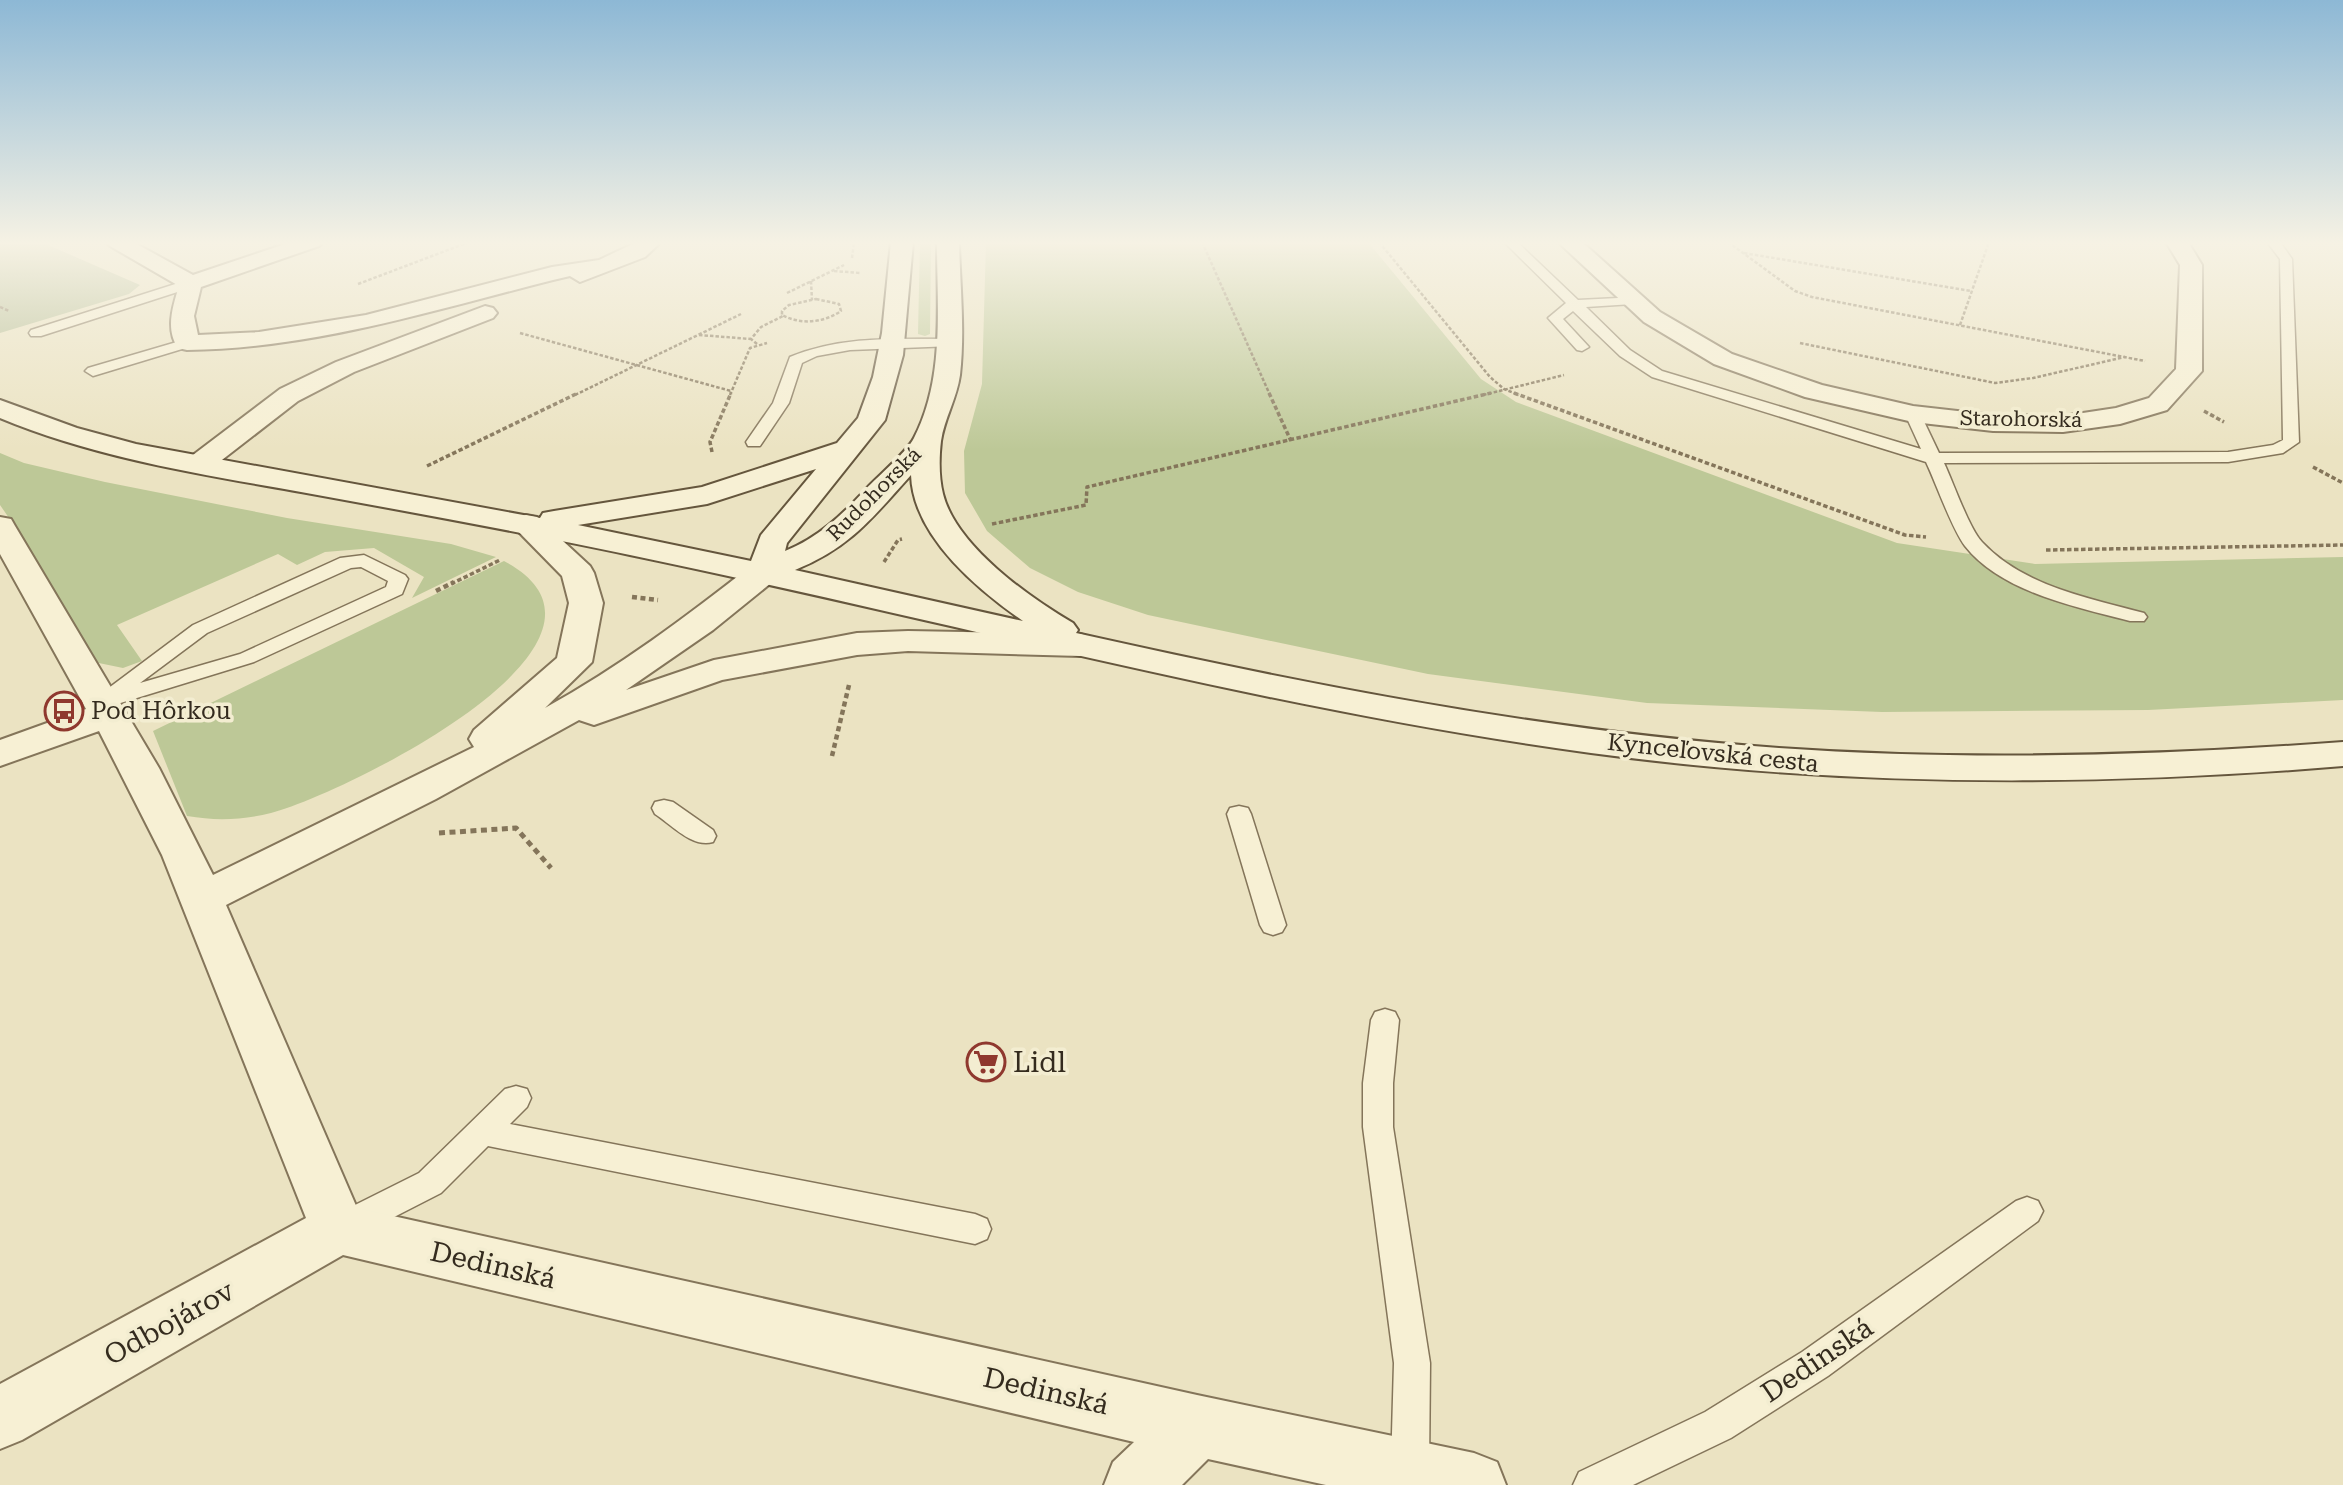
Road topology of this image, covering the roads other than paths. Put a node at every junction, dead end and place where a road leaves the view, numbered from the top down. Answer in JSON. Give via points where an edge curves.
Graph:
{"nodes":[{"id":1,"x":105,"y":311,"type":"edge"},
{"id":2,"x":183,"y":311,"type":"edge"},
{"id":3,"x":408,"y":311,"type":"edge"},
{"id":4,"x":487,"y":311,"type":"edge"},
{"id":5,"x":896,"y":311,"type":"edge"},
{"id":6,"x":949,"y":311,"type":"edge"},
{"id":7,"x":1564,"y":311,"type":"edge"},
{"id":8,"x":1582,"y":311,"type":"edge"},
{"id":9,"x":1646,"y":311,"type":"edge"},
{"id":10,"x":2190,"y":311,"type":"edge"},
{"id":11,"x":2287,"y":311,"type":"edge"},
{"id":12,"x":36,"y":333,"type":"dead end"},
{"id":13,"x":187,"y":343,"type":"junction"},
{"id":14,"x":949,"y":343,"type":"junction"},
{"id":15,"x":893,"y":345,"type":"junction"},
{"id":16,"x":1582,"y":346,"type":"dead end"},
{"id":17,"x":93,"y":371,"type":"dead end"},
{"id":18,"x":0,"y":408,"type":"edge"},
{"id":19,"x":1913,"y":414,"type":"junction"},
{"id":20,"x":927,"y":441,"type":"junction"},
{"id":21,"x":754,"y":442,"type":"dead end"},
{"id":22,"x":844,"y":450,"type":"junction"},
{"id":23,"x":1932,"y":458,"type":"junction"},
{"id":24,"x":199,"y":464,"type":"junction"},
{"id":25,"x":526,"y":524,"type":"junction"},
{"id":26,"x":0,"y":526,"type":"edge"},
{"id":27,"x":764,"y":572,"type":"junction"},
{"id":28,"x":2137,"y":617,"type":"dead end"},
{"id":29,"x":1091,"y":645,"type":"junction"},
{"id":30,"x":104,"y":708,"type":"junction"},
{"id":31,"x":522,"y":739,"type":"junction"},
{"id":32,"x":0,"y":754,"type":"edge"},
{"id":33,"x":2343,"y":754,"type":"edge"},
{"id":34,"x":446,"y":776,"type":"junction"},
{"id":35,"x":664,"y":808,"type":"dead end"},
{"id":36,"x":1239,"y":814,"type":"dead end"},
{"id":37,"x":704,"y":836,"type":"dead end"},
{"id":38,"x":203,"y":898,"type":"junction"},
{"id":39,"x":1273,"y":925,"type":"dead end"},
{"id":40,"x":1385,"y":1020,"type":"dead end"},
{"id":41,"x":516,"y":1098,"type":"dead end"},
{"id":42,"x":483,"y":1132,"type":"junction"},
{"id":43,"x":2027,"y":1211,"type":"dead end"},
{"id":44,"x":338,"y":1229,"type":"junction"},
{"id":45,"x":975,"y":1229,"type":"dead end"},
{"id":46,"x":0,"y":1418,"type":"edge"},
{"id":47,"x":1197,"y":1426,"type":"junction"},
{"id":48,"x":1410,"y":1471,"type":"junction"},
{"id":49,"x":1136,"y":1485,"type":"edge"},
{"id":50,"x":1474,"y":1485,"type":"edge"},
{"id":51,"x":1592,"y":1485,"type":"edge"}],
"edges":[{"from":1,"to":12,"type":"lane"},
{"from":2,"to":13,"type":"street"},
{"from":3,"to":13,"type":"street","via":[[320,333],[230,344]]},
{"from":4,"to":24,"type":"street","via":[[345,367],[289,395]]},
{"from":5,"to":15,"type":"street","name":"Rudohorská"},
{"from":6,"to":14,"type":"street","name":"Rudohorská"},
{"from":7,"to":16,"type":"lane","via":[[1555,318]]},
{"from":8,"to":23,"type":"lane","via":[[1625,353],[1657,374]]},
{"from":9,"to":19,"type":"street","name":"Starohorská","via":[[1723,359],[1814,391]]},
{"from":10,"to":19,"type":"street","name":"Starohorská","via":[[2189,370],[2158,404],[2120,416],[2063,424],[1993,424]]},
{"from":11,"to":23,"type":"lane","via":[[2291,442],[2277,449],[2228,457]]},
{"from":13,"to":17,"type":"lane"},
{"from":14,"to":15,"type":"lane"},
{"from":14,"to":20,"type":"street","name":"Rudohorská","via":[[944,392]]},
{"from":15,"to":21,"type":"lane","via":[[836,348],[795,360],[782,403]]},
{"from":15,"to":22,"type":"street","name":"Rudohorská","via":[[871,420]]},
{"from":18,"to":24,"type":"street","via":[[107,445]]},
{"from":19,"to":23,"type":"lane","name":"Starohorská"},
{"from":20,"to":27,"type":"street","name":"Rudohorská","via":[[849,525],[816,550]]},
{"from":20,"to":29,"type":"street","name":"Rudohorská","via":[[928,496],[944,530],[1036,617]]},
{"from":22,"to":25,"type":"street","name":"Rudohorská","via":[[707,495]]},
{"from":22,"to":27,"type":"street","name":"Rudohorská","via":[[772,542]]},
{"from":23,"to":28,"type":"lane","name":"Starohorská","via":[[1972,543],[2006,571],[2054,595]]},
{"from":24,"to":25,"type":"street"},
{"from":25,"to":27,"type":"street"},
{"from":25,"to":34,"type":"street","via":[[578,573],[586,603],[573,662]]},
{"from":26,"to":30,"type":"street"},
{"from":27,"to":29,"type":"street"},
{"from":27,"to":31,"type":"street","via":[[717,613]]},
{"from":29,"to":31,"type":"street","via":[[857,644],[714,671]]},
{"from":29,"to":33,"type":"street","name":"Kynceľovská cesta","via":[[1458,721],[1735,758],[1873,768],[2018,771],[2156,768]]},
{"from":30,"to":30,"type":"lane","via":[[247,658],[395,590],[398,579],[364,561],[347,562],[200,629]]},
{"from":30,"to":32,"type":"street"},
{"from":30,"to":38,"type":"street"},
{"from":31,"to":34,"type":"street"},
{"from":34,"to":38,"type":"street"},
{"from":35,"to":37,"type":"lane"},
{"from":36,"to":39,"type":"lane"},
{"from":38,"to":44,"type":"street"},
{"from":40,"to":48,"type":"lane","via":[[1378,1127],[1412,1363]]},
{"from":41,"to":42,"type":"lane"},
{"from":42,"to":44,"type":"lane","via":[[430,1183]]},
{"from":42,"to":45,"type":"lane"},
{"from":43,"to":51,"type":"lane","name":"Dedinská","via":[[1815,1364],[1729,1418]]},
{"from":44,"to":46,"type":"street","name":"Odbojárov"},
{"from":44,"to":47,"type":"street","name":"Dedinská"},
{"from":47,"to":48,"type":"street","name":"Dedinská"},
{"from":47,"to":49,"type":"street"},
{"from":48,"to":50,"type":"street","name":"Dedinská"}]}
